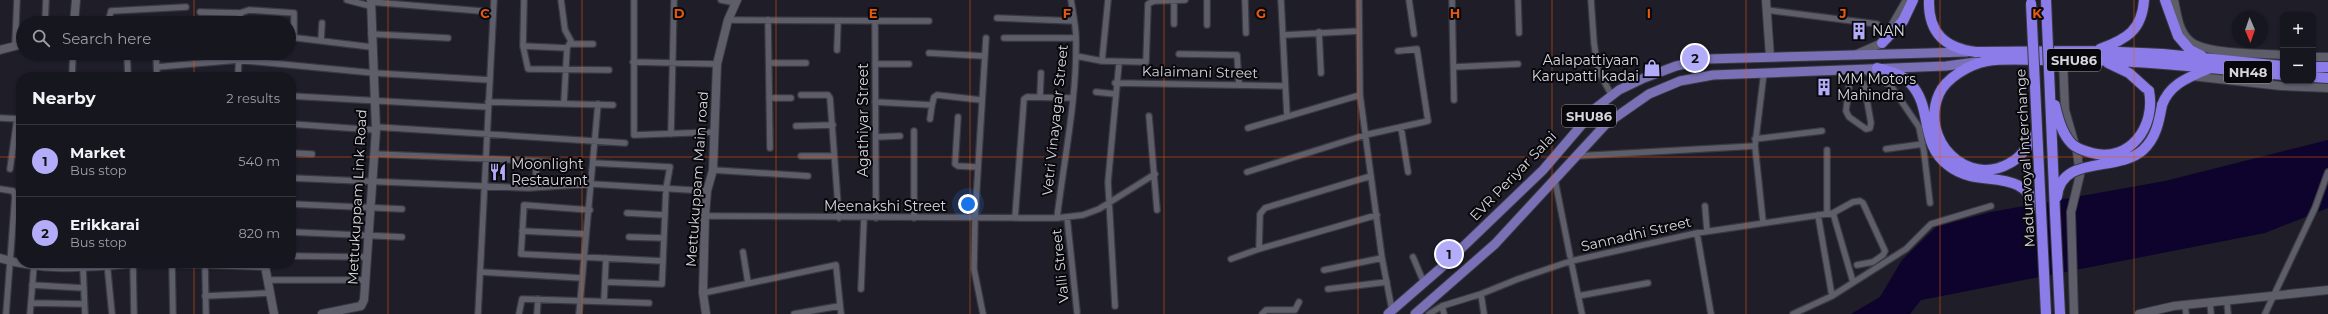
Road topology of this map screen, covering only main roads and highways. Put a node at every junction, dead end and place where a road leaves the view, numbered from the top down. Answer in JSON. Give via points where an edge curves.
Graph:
{"nodes":[{"id":1,"x":1913,"y":0,"type":"edge"},
{"id":2,"x":1929,"y":0,"type":"edge"},
{"id":3,"x":2046,"y":0,"type":"edge"},
{"id":4,"x":2144,"y":0,"type":"edge"},
{"id":5,"x":2165,"y":0,"type":"edge"},
{"id":6,"x":2031,"y":1,"type":"edge"},
{"id":7,"x":1882,"y":43,"type":"road end"},
{"id":8,"x":2097,"y":51,"type":"junction"},
{"id":9,"x":1976,"y":52,"type":"junction"},
{"id":10,"x":2162,"y":58,"type":"junction"},
{"id":11,"x":2210,"y":58,"type":"junction"},
{"id":12,"x":2104,"y":60,"type":"junction"},
{"id":13,"x":1986,"y":61,"type":"junction"},
{"id":14,"x":2280,"y":66,"type":"edge"},
{"id":15,"x":2316,"y":67,"type":"edge"},
{"id":16,"x":2328,"y":67,"type":"edge"},
{"id":17,"x":1877,"y":68,"type":"junction"},
{"id":18,"x":2264,"y":74,"type":"junction"},
{"id":19,"x":2280,"y":76,"type":"edge"},
{"id":20,"x":2316,"y":79,"type":"edge"},
{"id":21,"x":2049,"y":80,"type":"junction"},
{"id":22,"x":2263,"y":84,"type":"road end"},
{"id":23,"x":2328,"y":87,"type":"edge"},
{"id":24,"x":2037,"y":131,"type":"junction"},
{"id":25,"x":1533,"y":180,"type":"junction"},
{"id":26,"x":1544,"y":192,"type":"junction"},
{"id":27,"x":2055,"y":213,"type":"junction"},
{"id":28,"x":2042,"y":217,"type":"junction"},
{"id":29,"x":1390,"y":312,"type":"edge"},
{"id":30,"x":1415,"y":314,"type":"edge"},
{"id":31,"x":2046,"y":314,"type":"edge"},
{"id":32,"x":2060,"y":314,"type":"edge"}],
"edges":[{"from":1,"to":7,"type":"highway","via":[[1903,22]]},
{"from":2,"to":9,"type":"highway","via":[[1931,22],[1940,36],[1948,44],[1961,50]]},
{"from":3,"to":21,"type":"highway","name":"Maduravoyal Interchange","bridge":true},
{"from":4,"to":8,"type":"highway","via":[[2139,23],[2130,35]]},
{"from":5,"to":11,"type":"highway","via":[[2178,36],[2190,50]]},
{"from":6,"to":24,"type":"highway","name":"Maduravoyal Interchange","bridge":true},
{"from":8,"to":9,"type":"highway","number":"SHU86"},
{"from":8,"to":10,"type":"highway","number":"NH48"},
{"from":9,"to":25,"type":"main road","name":"EVR Periyar Salai","number":"SHU86","via":[[1708,59],[1676,66],[1644,78],[1597,107]]},
{"from":10,"to":11,"type":"highway","number":"NH48"},
{"from":10,"to":12,"type":"highway","number":"SHU86"},
{"from":11,"to":14,"type":"highway","number":"NH48"},
{"from":11,"to":18,"type":"highway","number":"NH48"},
{"from":11,"to":27,"type":"highway","bridge":true,"via":[[2192,76],[2171,89],[2162,105],[2156,130],[2142,150],[2119,162],[2076,169],[2060,187]]},
{"from":12,"to":13,"type":"highway","number":"SHU86"},
{"from":12,"to":21,"type":"highway","bridge":true,"via":[[2129,73],[2149,91],[2151,101],[2146,127],[2139,137],[2117,153],[2098,154],[2073,145],[2063,132]]},
{"from":13,"to":17,"type":"main road","number":"SHU86","via":[[1946,66]]},
{"from":13,"to":24,"type":"highway","via":[[1957,73],[1947,81],[1939,95],[1935,130],[1949,155],[1976,168],[1996,168],[2022,154]]},
{"from":15,"to":16,"type":"highway"},
{"from":17,"to":26,"type":"main road","number":"SHU86","via":[[1764,72],[1706,76],[1680,81],[1649,94],[1606,124]]},
{"from":17,"to":28,"type":"highway","bridge":true,"via":[[1910,82],[1924,106],[1926,129],[1939,158],[1962,174],[2006,180],[2021,187],[2034,198]]},
{"from":18,"to":19,"type":"highway","number":"NH48"},
{"from":18,"to":22,"type":"highway"},
{"from":20,"to":23,"type":"highway"},
{"from":21,"to":27,"type":"highway","name":"Maduravoyal Interchange","bridge":true},
{"from":24,"to":28,"type":"highway","name":"Maduravoyal Interchange","bridge":true},
{"from":25,"to":26,"type":"main road"},
{"from":25,"to":29,"type":"main road","name":"EVR Periyar Salai","number":"SHU86"},
{"from":26,"to":30,"type":"main road","number":"SHU86","via":[[1496,244]]},
{"from":27,"to":32,"type":"highway","name":"Maduravoyal Interchange"},
{"from":28,"to":31,"type":"highway","name":"Maduravoyal Interchange","bridge":true}]}
